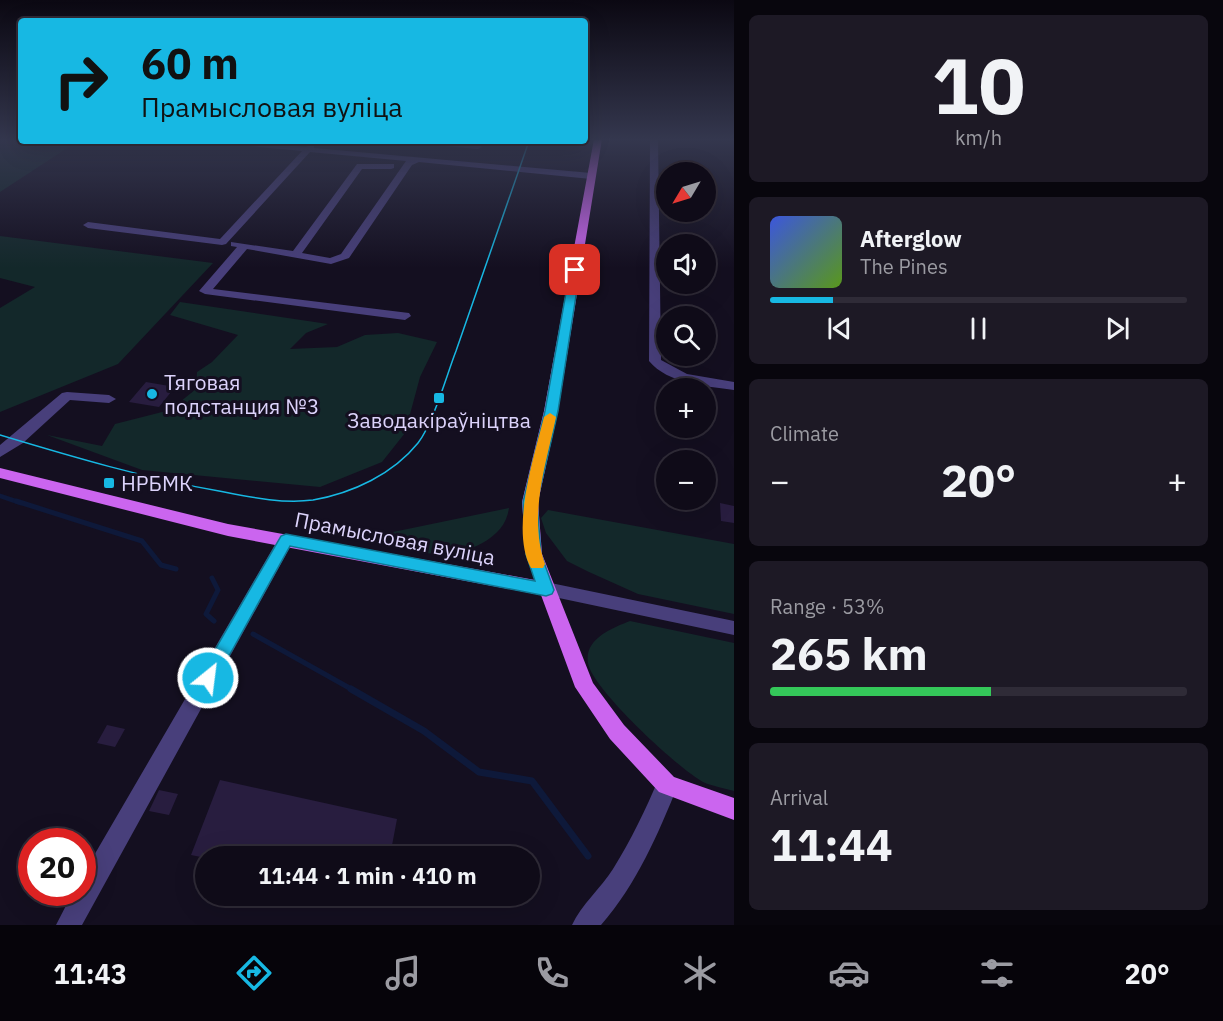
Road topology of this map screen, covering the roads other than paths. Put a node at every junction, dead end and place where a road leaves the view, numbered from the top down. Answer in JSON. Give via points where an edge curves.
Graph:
{"nodes":[{"id":1,"x":278,"y":182,"type":"edge"},
{"id":2,"x":348,"y":182,"type":"edge"},
{"id":3,"x":396,"y":182,"type":"edge"},
{"id":4,"x":590,"y":182,"type":"edge"},
{"id":5,"x":654,"y":182,"type":"edge"},
{"id":6,"x":88,"y":225,"type":"dead end"},
{"id":7,"x":222,"y":242,"type":"junction"},
{"id":8,"x":244,"y":246,"type":"junction"},
{"id":9,"x":295,"y":255,"type":"junction"},
{"id":10,"x":405,"y":316,"type":"dead end"},
{"id":11,"x":734,"y":386,"type":"edge"},
{"id":12,"x":109,"y":399,"type":"dead end"},
{"id":13,"x":0,"y":452,"type":"edge"},
{"id":14,"x":0,"y":473,"type":"edge"},
{"id":15,"x":286,"y":540,"type":"junction"},
{"id":16,"x":546,"y":590,"type":"junction"},
{"id":17,"x":734,"y":628,"type":"edge"},
{"id":18,"x":668,"y":784,"type":"junction"},
{"id":19,"x":734,"y":809,"type":"edge"},
{"id":20,"x":68,"y":925,"type":"edge"},
{"id":21,"x":585,"y":925,"type":"edge"}],
"edges":[{"from":1,"to":7,"type":"street"},
{"from":2,"to":9,"type":"street"},
{"from":3,"to":9,"type":"street","via":[[345,256],[332,261]]},
{"from":4,"to":16,"type":"main road","via":[[551,411],[530,502],[534,554]]},
{"from":5,"to":11,"type":"street","via":[[655,362],[687,379]]},
{"from":6,"to":7,"type":"street"},
{"from":7,"to":8,"type":"street"},
{"from":8,"to":9,"type":"street"},
{"from":8,"to":10,"type":"street","via":[[205,291]]},
{"from":12,"to":13,"type":"street","via":[[67,396]]},
{"from":14,"to":15,"type":"main road","name":"Прамысловая вуліца","via":[[228,530]]},
{"from":15,"to":16,"type":"main road","name":"Прамысловая вуліца"},
{"from":15,"to":20,"type":"street"},
{"from":16,"to":17,"type":"street"},
{"from":16,"to":18,"type":"main road","via":[[585,687],[617,732]]},
{"from":18,"to":19,"type":"main road"},
{"from":18,"to":21,"type":"street","via":[[641,847]]}]}
